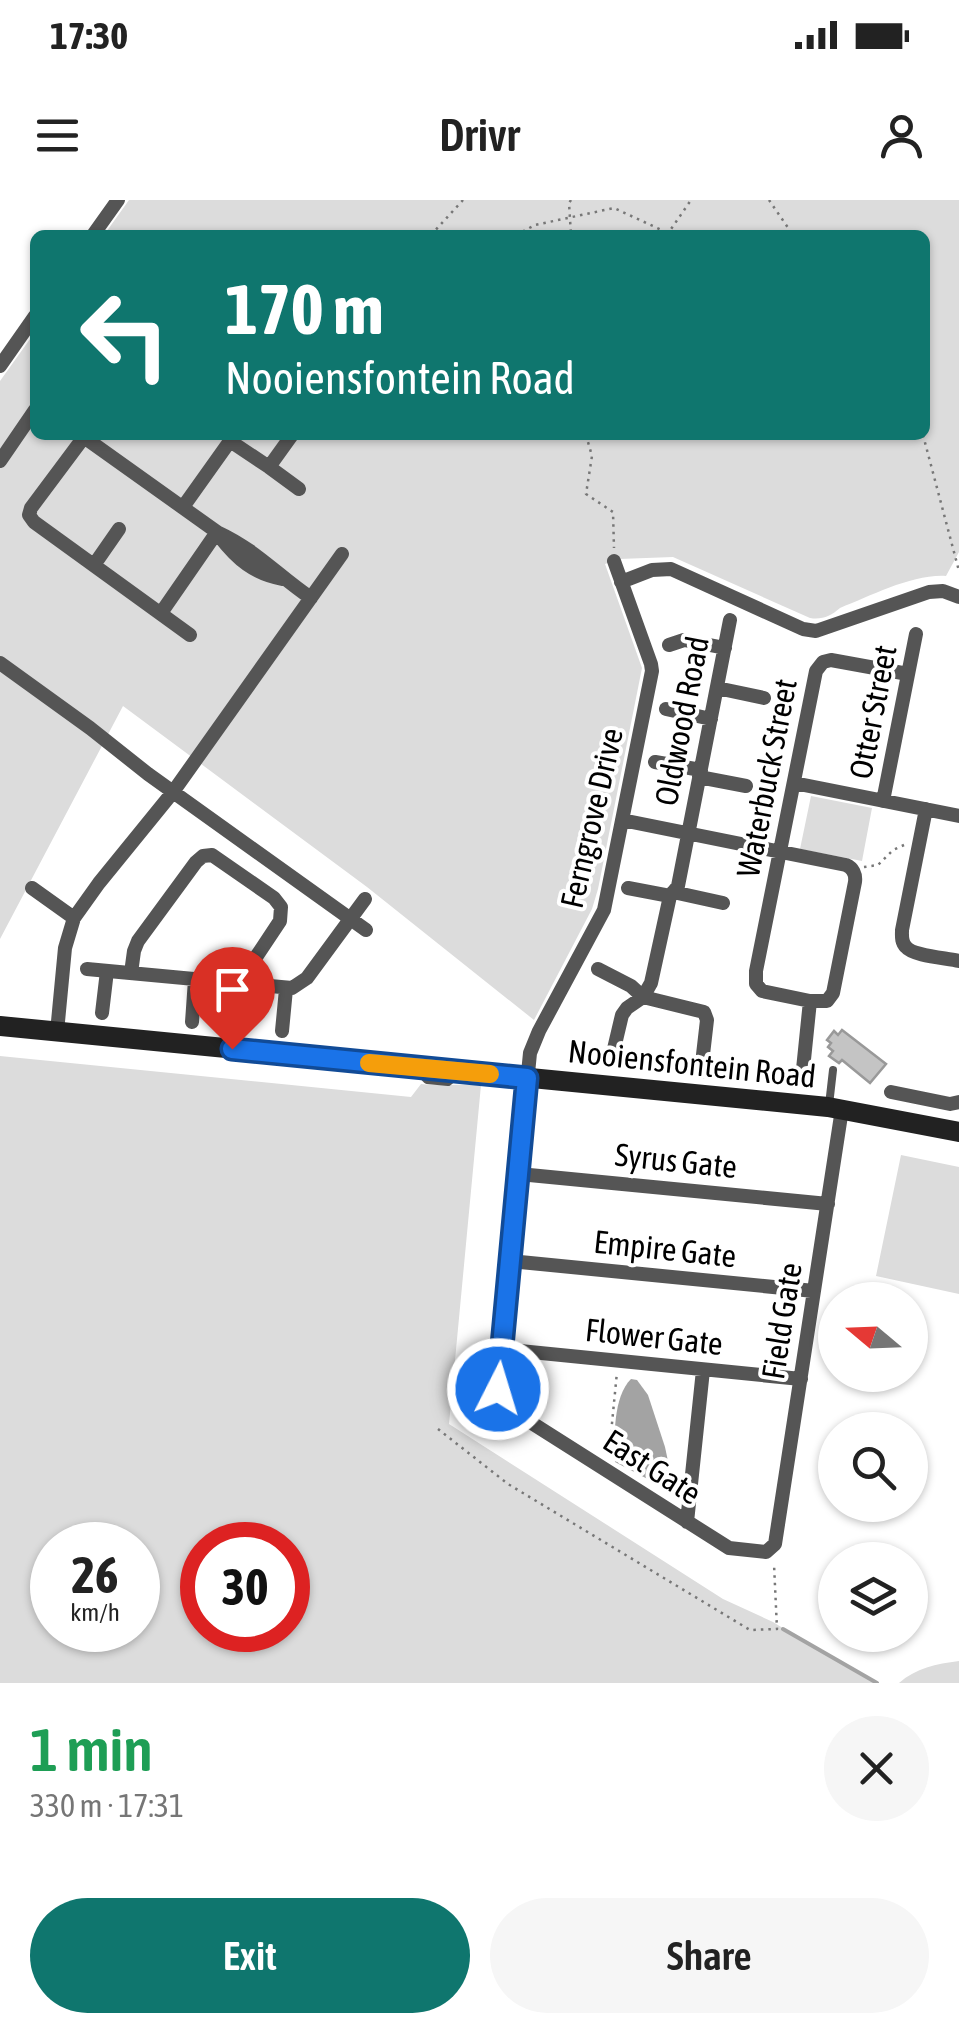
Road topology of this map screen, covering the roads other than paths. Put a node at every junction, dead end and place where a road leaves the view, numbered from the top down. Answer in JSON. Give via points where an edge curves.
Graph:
{"nodes":[{"id":1,"x":118,"y":200,"type":"edge"},
{"id":2,"x":97,"y":230,"type":"edge"},
{"id":3,"x":30,"y":323,"type":"edge"},
{"id":4,"x":0,"y":366,"type":"edge"},
{"id":5,"x":30,"y":417,"type":"edge"},
{"id":6,"x":79,"y":440,"type":"edge"},
{"id":7,"x":88,"y":440,"type":"edge"},
{"id":8,"x":225,"y":440,"type":"edge"},
{"id":9,"x":229,"y":440,"type":"edge"},
{"id":10,"x":288,"y":440,"type":"edge"},
{"id":11,"x":0,"y":461,"type":"edge"},
{"id":12,"x":269,"y":467,"type":"junction"},
{"id":13,"x":299,"y":489,"type":"dead end"},
{"id":14,"x":183,"y":507,"type":"junction"},
{"id":15,"x":119,"y":529,"type":"dead end"},
{"id":16,"x":216,"y":532,"type":"junction"},
{"id":17,"x":342,"y":554,"type":"dead end"},
{"id":18,"x":614,"y":561,"type":"road end"},
{"id":19,"x":94,"y":564,"type":"junction"},
{"id":20,"x":621,"y":582,"type":"junction"},
{"id":21,"x":959,"y":597,"type":"edge"},
{"id":22,"x":311,"y":598,"type":"junction"},
{"id":23,"x":161,"y":613,"type":"junction"},
{"id":24,"x":730,"y":620,"type":"dead end"},
{"id":25,"x":916,"y":634,"type":"dead end"},
{"id":26,"x":190,"y":635,"type":"dead end"},
{"id":27,"x":669,"y":646,"type":"dead end"},
{"id":28,"x":725,"y":648,"type":"junction"},
{"id":29,"x":0,"y":664,"type":"edge"},
{"id":30,"x":908,"y":674,"type":"junction"},
{"id":31,"x":717,"y":688,"type":"junction"},
{"id":32,"x":764,"y":698,"type":"dead end"},
{"id":33,"x":666,"y":709,"type":"dead end"},
{"id":34,"x":711,"y":718,"type":"junction"},
{"id":35,"x":656,"y":762,"type":"dead end"},
{"id":36,"x":700,"y":774,"type":"junction"},
{"id":37,"x":794,"y":782,"type":"junction"},
{"id":38,"x":746,"y":786,"type":"dead end"},
{"id":39,"x":173,"y":792,"type":"junction"},
{"id":40,"x":883,"y":800,"type":"junction"},
{"id":41,"x":926,"y":809,"type":"junction"},
{"id":42,"x":959,"y":816,"type":"edge"},
{"id":43,"x":622,"y":820,"type":"junction"},
{"id":44,"x":688,"y":833,"type":"junction"},
{"id":45,"x":780,"y":851,"type":"junction"},
{"id":46,"x":32,"y":888,"type":"dead end"},
{"id":47,"x":628,"y":888,"type":"dead end"},
{"id":48,"x":671,"y":894,"type":"junction"},
{"id":49,"x":366,"y":900,"type":"dead end"},
{"id":50,"x":723,"y":903,"type":"dead end"},
{"id":51,"x":74,"y":918,"type":"junction"},
{"id":52,"x":352,"y":920,"type":"junction"},
{"id":53,"x":366,"y":930,"type":"dead end"},
{"id":54,"x":959,"y":961,"type":"edge"},
{"id":55,"x":87,"y":970,"type":"dead end"},
{"id":56,"x":598,"y":970,"type":"dead end"},
{"id":57,"x":107,"y":971,"type":"junction"},
{"id":58,"x":131,"y":974,"type":"junction"},
{"id":59,"x":196,"y":980,"type":"junction"},
{"id":60,"x":250,"y":985,"type":"junction"},
{"id":61,"x":286,"y":989,"type":"junction"},
{"id":62,"x":643,"y":997,"type":"junction"},
{"id":63,"x":810,"y":1001,"type":"junction"},
{"id":64,"x":102,"y":1014,"type":"dead end"},
{"id":65,"x":192,"y":1022,"type":"dead end"},
{"id":66,"x":0,"y":1026,"type":"edge"},
{"id":67,"x":282,"y":1031,"type":"dead end"},
{"id":68,"x":56,"y":1032,"type":"junction"},
{"id":69,"x":613,"y":1053,"type":"dead end"},
{"id":70,"x":833,"y":1070,"type":"dead end"},
{"id":71,"x":701,"y":1072,"type":"dead end"},
{"id":72,"x":527,"y":1078,"type":"junction"},
{"id":73,"x":802,"y":1079,"type":"dead end"},
{"id":74,"x":890,"y":1092,"type":"dead end"},
{"id":75,"x":959,"y":1102,"type":"edge"},
{"id":76,"x":835,"y":1108,"type":"junction"},
{"id":77,"x":959,"y":1132,"type":"edge"},
{"id":78,"x":519,"y":1174,"type":"junction"},
{"id":79,"x":828,"y":1204,"type":"junction"},
{"id":80,"x":510,"y":1261,"type":"junction"},
{"id":81,"x":814,"y":1292,"type":"junction"},
{"id":82,"x":501,"y":1349,"type":"junction"},
{"id":83,"x":703,"y":1370,"type":"junction"},
{"id":84,"x":801,"y":1380,"type":"junction"},
{"id":85,"x":502,"y":1402,"type":"joint"},
{"id":86,"x":687,"y":1522,"type":"junction"},
{"id":87,"x":775,"y":1544,"type":"joint"}],
"edges":[{"from":1,"to":2,"type":"street"},
{"from":3,"to":4,"type":"street"},
{"from":5,"to":11,"type":"street"},
{"from":6,"to":19,"type":"street","via":[[29,515]]},
{"from":7,"to":14,"type":"street"},
{"from":8,"to":14,"type":"street"},
{"from":9,"to":12,"type":"street"},
{"from":10,"to":12,"type":"street"},
{"from":12,"to":13,"type":"street"},
{"from":14,"to":16,"type":"street"},
{"from":15,"to":19,"type":"street"},
{"from":16,"to":22,"type":"street"},
{"from":16,"to":23,"type":"street"},
{"from":17,"to":22,"type":"street"},
{"from":18,"to":20,"type":"street","name":"Ferngrove Drive"},
{"from":19,"to":23,"type":"street"},
{"from":20,"to":21,"type":"street","via":[[670,569],[816,632],[929,592]]},
{"from":20,"to":43,"type":"street","name":"Ferngrove Drive","via":[[652,667]]},
{"from":22,"to":39,"type":"street"},
{"from":23,"to":26,"type":"street"},
{"from":24,"to":28,"type":"street","name":"Oldwood Road"},
{"from":25,"to":30,"type":"street","name":"Otter Street"},
{"from":27,"to":28,"type":"street","via":[[684,640]]},
{"from":28,"to":31,"type":"street","name":"Oldwood Road"},
{"from":29,"to":39,"type":"street"},
{"from":30,"to":37,"type":"street","name":"Waterbuck Street","via":[[820,663]]},
{"from":30,"to":40,"type":"street","name":"Otter Street"},
{"from":31,"to":32,"type":"street"},
{"from":31,"to":34,"type":"street","name":"Oldwood Road"},
{"from":33,"to":34,"type":"street"},
{"from":34,"to":36,"type":"street","name":"Oldwood Road"},
{"from":35,"to":36,"type":"street"},
{"from":36,"to":38,"type":"street"},
{"from":36,"to":44,"type":"street","name":"Oldwood Road"},
{"from":37,"to":40,"type":"street"},
{"from":37,"to":45,"type":"street","name":"Waterbuck Street"},
{"from":39,"to":51,"type":"street"},
{"from":39,"to":52,"type":"street"},
{"from":40,"to":41,"type":"street"},
{"from":41,"to":42,"type":"street"},
{"from":41,"to":54,"type":"street","via":[[904,945]]},
{"from":43,"to":44,"type":"street"},
{"from":43,"to":72,"type":"street","name":"Ferngrove Drive","via":[[602,914],[534,1040]]},
{"from":44,"to":45,"type":"street"},
{"from":44,"to":48,"type":"street","name":"Oldwood Road"},
{"from":45,"to":63,"type":"street","name":"Waterbuck Street","via":[[756,984]]},
{"from":45,"to":63,"type":"street","via":[[846,864],[856,882],[834,993]]},
{"from":46,"to":51,"type":"street"},
{"from":47,"to":48,"type":"street"},
{"from":48,"to":50,"type":"street"},
{"from":48,"to":62,"type":"street","name":"Oldwood Road","via":[[652,984]]},
{"from":49,"to":52,"type":"street"},
{"from":51,"to":68,"type":"street"},
{"from":52,"to":53,"type":"street"},
{"from":52,"to":61,"type":"street","via":[[303,983]]},
{"from":55,"to":57,"type":"street"},
{"from":56,"to":62,"type":"street"},
{"from":57,"to":58,"type":"street"},
{"from":57,"to":64,"type":"street"},
{"from":58,"to":59,"type":"street"},
{"from":58,"to":60,"type":"street","via":[[138,941],[196,862],[212,855],[282,906],[280,922],[254,960]]},
{"from":59,"to":60,"type":"street"},
{"from":59,"to":65,"type":"street"},
{"from":60,"to":61,"type":"street"},
{"from":61,"to":67,"type":"street"},
{"from":62,"to":69,"type":"street","name":"Oldwood Road","via":[[622,1015]]},
{"from":62,"to":71,"type":"street","via":[[705,1014]]},
{"from":63,"to":73,"type":"street"},
{"from":66,"to":68,"type":"street","name":"Nooiensfontein Road"},
{"from":68,"to":72,"type":"street","name":"Nooiensfontein Road"},
{"from":70,"to":76,"type":"lane"},
{"from":72,"to":76,"type":"street","name":"Nooiensfontein Road"},
{"from":72,"to":78,"type":"street","name":"Ferngrove Drive"},
{"from":74,"to":75,"type":"street"},
{"from":76,"to":77,"type":"street","name":"Nooiensfontein Road"},
{"from":76,"to":79,"type":"street","name":"Field Gate"},
{"from":78,"to":79,"type":"street","name":"Syrus Gate"},
{"from":78,"to":80,"type":"street","name":"Ferngrove Drive"},
{"from":79,"to":81,"type":"street","name":"Field Gate"},
{"from":80,"to":81,"type":"street","name":"Empire Gate"},
{"from":80,"to":82,"type":"street","name":"Ferngrove Drive"},
{"from":81,"to":84,"type":"street","name":"Field Gate"},
{"from":82,"to":83,"type":"street","name":"Flower Gate"},
{"from":82,"to":85,"type":"street","name":"Ferngrove Drive"},
{"from":83,"to":84,"type":"street","name":"Flower Gate"},
{"from":83,"to":86,"type":"street"},
{"from":84,"to":87,"type":"street","name":"Field Gate"},
{"from":85,"to":86,"type":"street","name":"East Gate"},
{"from":86,"to":87,"type":"street","name":"East Gate","via":[[729,1548],[762,1552]]}]}
